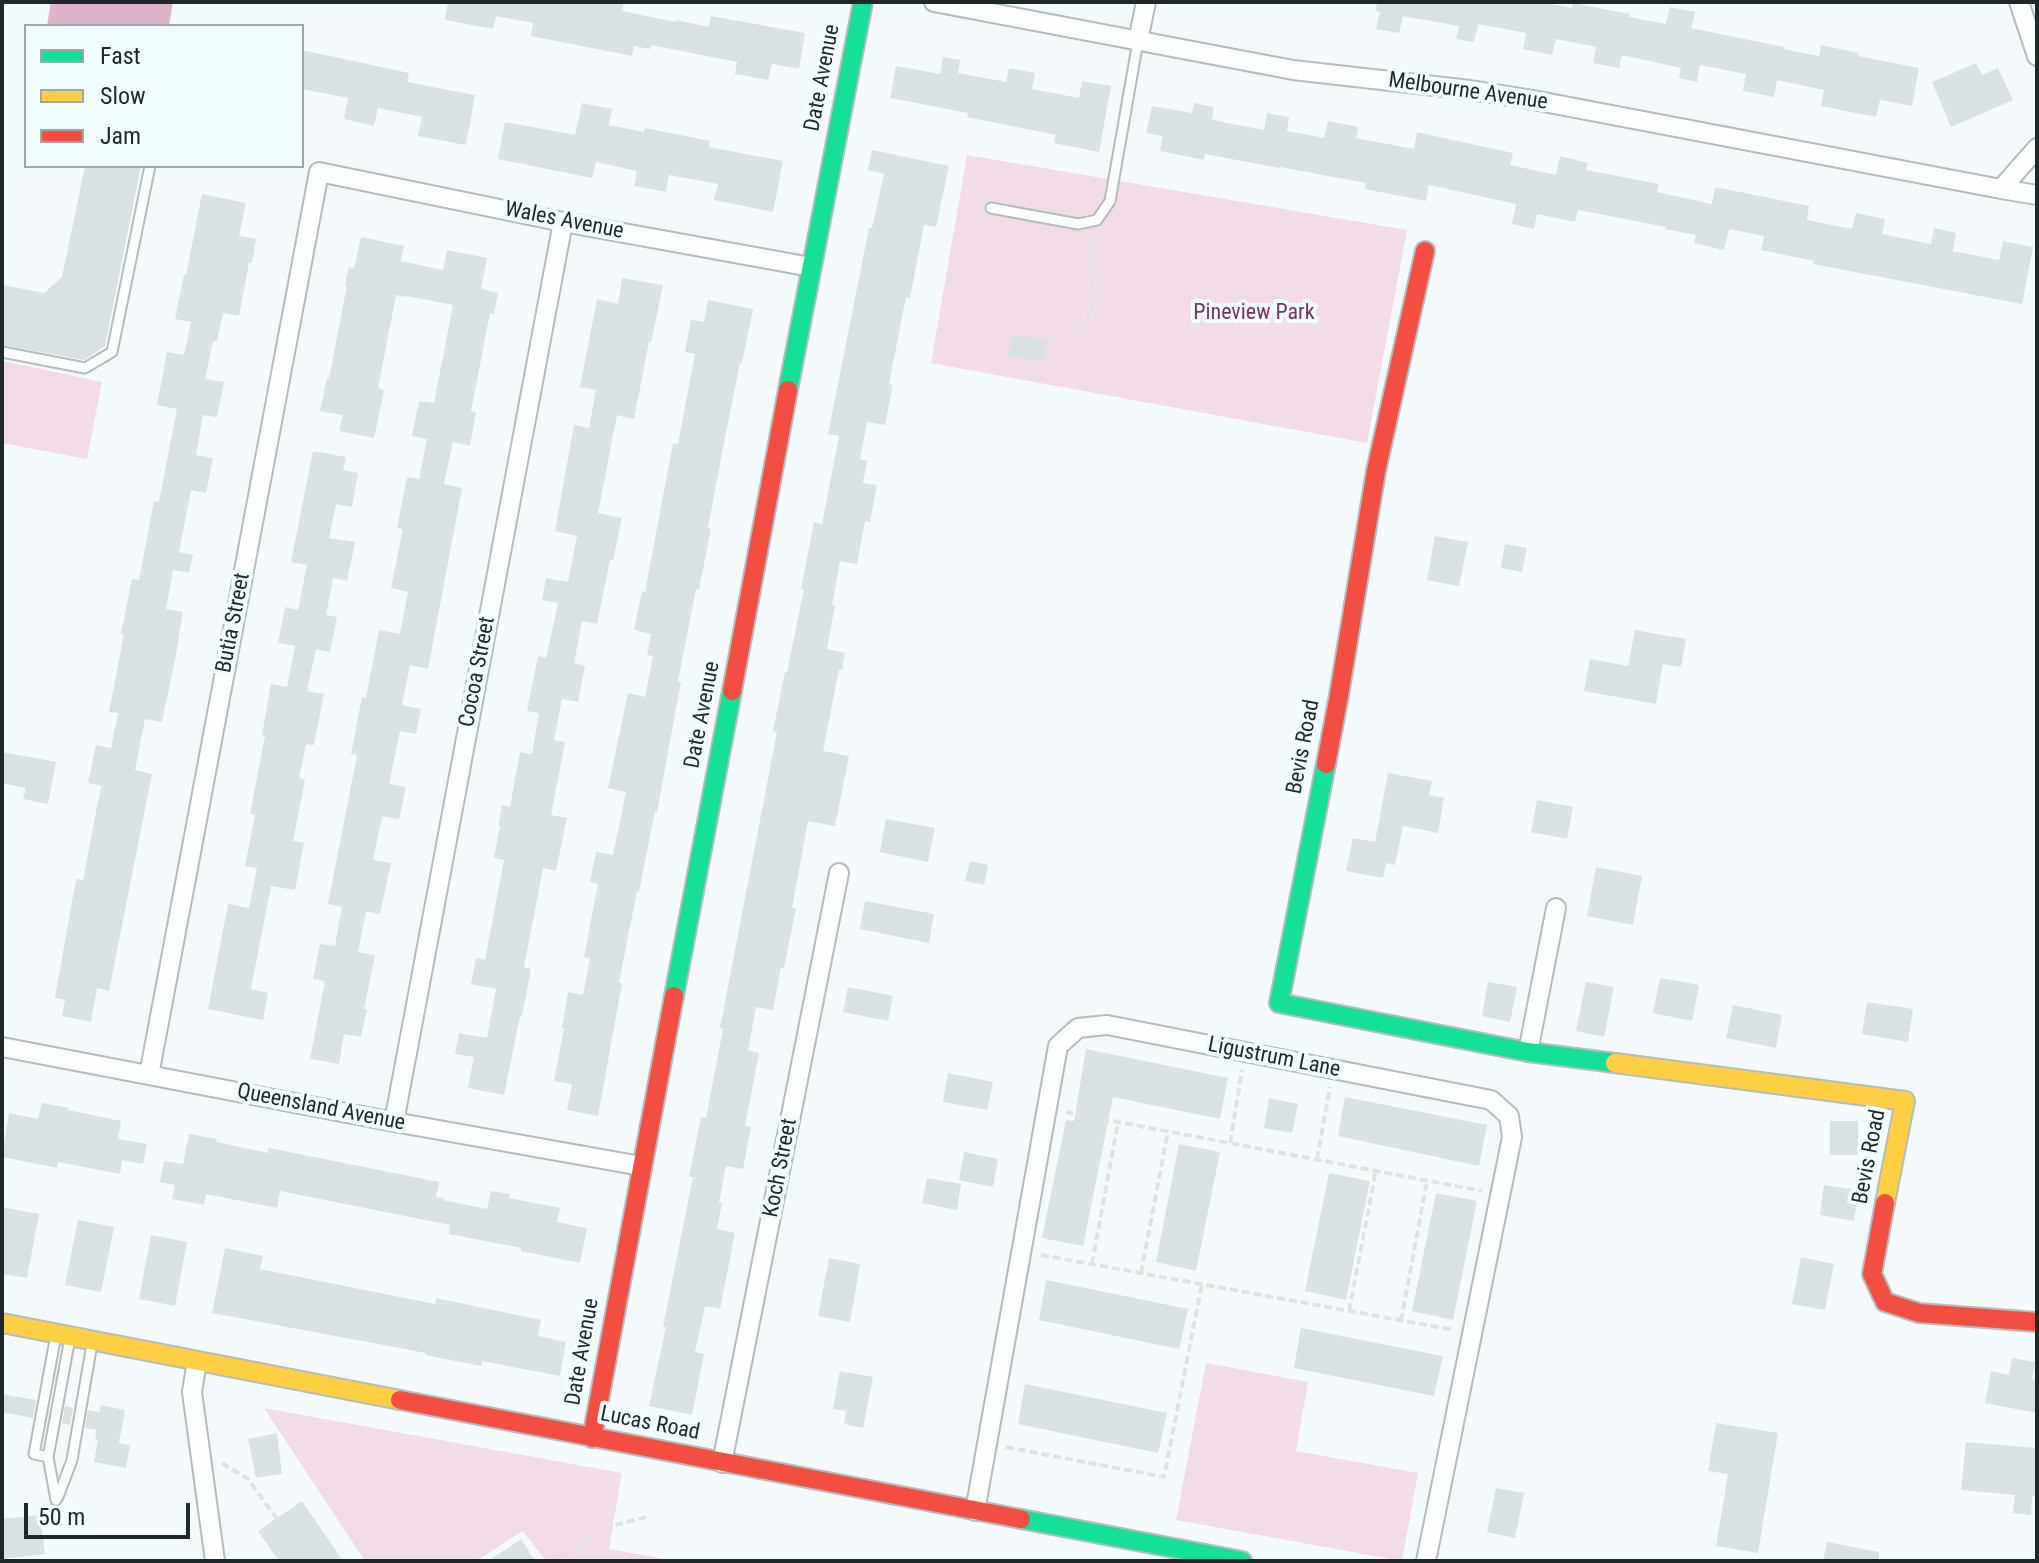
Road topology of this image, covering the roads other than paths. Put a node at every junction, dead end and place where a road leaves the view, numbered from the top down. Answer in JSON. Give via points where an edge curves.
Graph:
{"nodes":[{"id":1,"x":863,"y":2,"type":"edge"},
{"id":2,"x":934,"y":2,"type":"edge"},
{"id":3,"x":1146,"y":2,"type":"edge"},
{"id":4,"x":2019,"y":2,"type":"edge"},
{"id":5,"x":1138,"y":41,"type":"junction"},
{"id":6,"x":2037,"y":56,"type":"edge"},
{"id":7,"x":2035,"y":152,"type":"edge"},
{"id":8,"x":150,"y":168,"type":"edge"},
{"id":9,"x":319,"y":172,"type":"joint"},
{"id":10,"x":2001,"y":189,"type":"junction"},
{"id":11,"x":2037,"y":195,"type":"edge"},
{"id":12,"x":991,"y":208,"type":"dead end"},
{"id":13,"x":563,"y":222,"type":"junction"},
{"id":14,"x":1425,"y":251,"type":"dead end"},
{"id":15,"x":811,"y":267,"type":"junction"},
{"id":16,"x":2,"y":352,"type":"edge"},
{"id":17,"x":839,"y":873,"type":"dead end"},
{"id":18,"x":1556,"y":908,"type":"dead end"},
{"id":19,"x":2,"y":1047,"type":"edge"},
{"id":20,"x":1528,"y":1052,"type":"junction"},
{"id":21,"x":149,"y":1075,"type":"junction"},
{"id":22,"x":394,"y":1122,"type":"junction"},
{"id":23,"x":641,"y":1166,"type":"junction"},
{"id":24,"x":2037,"y":1322,"type":"edge"},
{"id":25,"x":2,"y":1323,"type":"edge"},
{"id":26,"x":63,"y":1335,"type":"junction"},
{"id":27,"x":93,"y":1341,"type":"junction"},
{"id":28,"x":197,"y":1361,"type":"junction"},
{"id":29,"x":592,"y":1438,"type":"junction"},
{"id":30,"x":48,"y":1457,"type":"junction"},
{"id":31,"x":722,"y":1463,"type":"junction"},
{"id":32,"x":975,"y":1511,"type":"junction"},
{"id":33,"x":215,"y":1561,"type":"edge"},
{"id":34,"x":1242,"y":1561,"type":"edge"},
{"id":35,"x":1426,"y":1561,"type":"edge"}],
"edges":[{"from":1,"to":15,"type":"street","name":"Date Avenue"},
{"from":2,"to":5,"type":"street","name":"Melbourne Avenue"},
{"from":3,"to":5,"type":"street"},
{"from":4,"to":6,"type":"street"},
{"from":5,"to":10,"type":"street","name":"Melbourne Avenue","via":[[1293,70],[1533,100]]},
{"from":5,"to":12,"type":"lane","via":[[1110,201],[1097,220],[1078,224]]},
{"from":7,"to":10,"type":"street"},
{"from":8,"to":16,"type":"lane","via":[[112,352],[85,368]]},
{"from":9,"to":13,"type":"street","name":"Wales Avenue"},
{"from":9,"to":21,"type":"street","name":"Butia Street"},
{"from":10,"to":11,"type":"street","name":"Melbourne Avenue"},
{"from":13,"to":15,"type":"street","name":"Wales Avenue"},
{"from":13,"to":22,"type":"street","name":"Cocoa Street"},
{"from":14,"to":20,"type":"street","name":"Bevis Road","via":[[1376,471],[1279,1003]]},
{"from":15,"to":23,"type":"street","name":"Date Avenue"},
{"from":17,"to":31,"type":"street","name":"Koch Street"},
{"from":18,"to":20,"type":"street"},
{"from":19,"to":21,"type":"street","name":"Queensland Avenue"},
{"from":20,"to":24,"type":"street","name":"Bevis Road","via":[[1905,1101],[1872,1274],[1885,1302],[1919,1313]]},
{"from":21,"to":22,"type":"street","name":"Queensland Avenue"},
{"from":22,"to":23,"type":"street","name":"Queensland Avenue"},
{"from":23,"to":29,"type":"street","name":"Date Avenue"},
{"from":25,"to":26,"type":"street","name":"Lucas Road"},
{"from":26,"to":27,"type":"street","name":"Lucas Road"},
{"from":26,"to":30,"type":"lane"},
{"from":26,"to":30,"type":"lane","via":[[34,1454]]},
{"from":27,"to":28,"type":"street","name":"Lucas Road"},
{"from":27,"to":30,"type":"lane","via":[[72,1460],[56,1500]]},
{"from":28,"to":29,"type":"street","name":"Lucas Road"},
{"from":28,"to":33,"type":"street","via":[[192,1392]]},
{"from":29,"to":31,"type":"street","name":"Lucas Road"},
{"from":31,"to":32,"type":"street","name":"Lucas Road"},
{"from":32,"to":34,"type":"street","name":"Lucas Road"},
{"from":32,"to":35,"type":"street","name":"Ligustrum Lane","via":[[1058,1046],[1078,1028],[1107,1025],[1491,1100],[1509,1116],[1512,1137]]}]}
